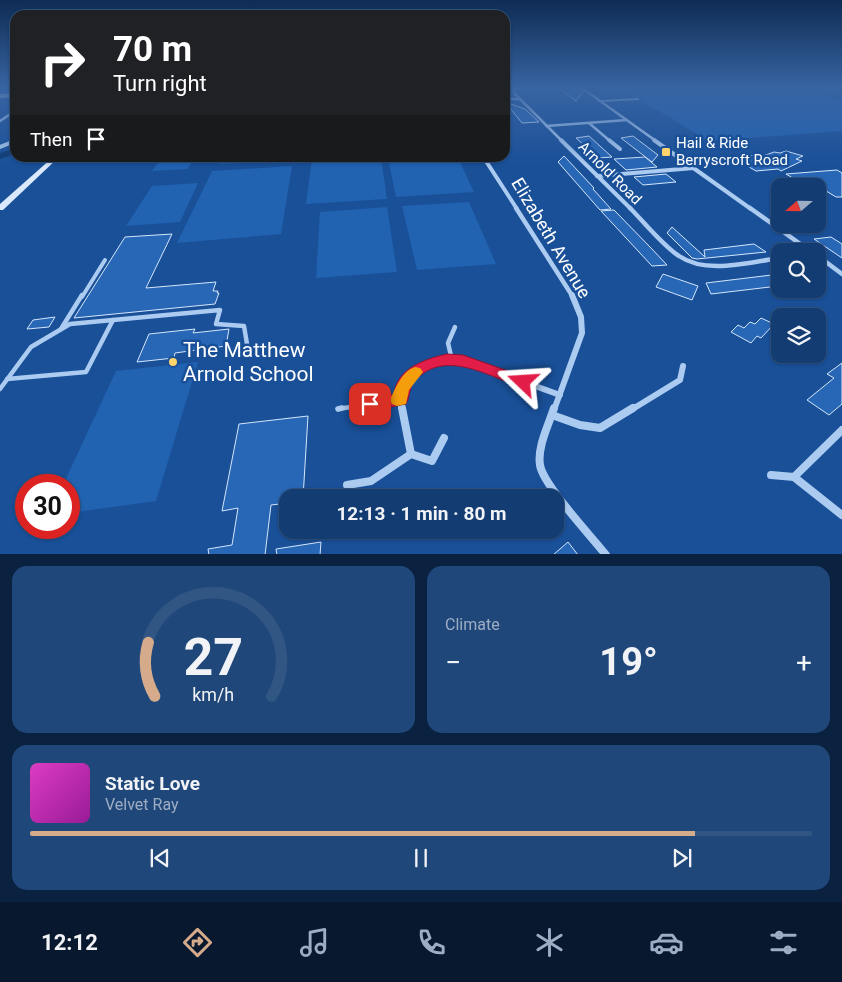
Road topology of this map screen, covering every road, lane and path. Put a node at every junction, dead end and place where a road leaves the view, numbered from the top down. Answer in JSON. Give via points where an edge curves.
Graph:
{"nodes":[{"id":1,"x":534,"y":114,"type":"edge"},
{"id":2,"x":619,"y":114,"type":"edge"},
{"id":3,"x":627,"y":120,"type":"junction"},
{"id":4,"x":588,"y":123,"type":"junction"},
{"id":5,"x":546,"y":126,"type":"junction"},
{"id":6,"x":620,"y":150,"type":"dead end"},
{"id":7,"x":51,"y":162,"type":"edge"},
{"id":8,"x":487,"y":162,"type":"edge"},
{"id":9,"x":695,"y":168,"type":"junction"},
{"id":10,"x":597,"y":176,"type":"junction"},
{"id":11,"x":0,"y":208,"type":"edge"},
{"id":12,"x":799,"y":243,"type":"edge"},
{"id":13,"x":771,"y":259,"type":"edge"},
{"id":14,"x":105,"y":260,"type":"dead end"},
{"id":15,"x":826,"y":262,"type":"edge"},
{"id":16,"x":842,"y":274,"type":"edge"},
{"id":17,"x":113,"y":320,"type":"junction"},
{"id":18,"x":455,"y":327,"type":"dead end"},
{"id":19,"x":60,"y":330,"type":"junction"},
{"id":20,"x":247,"y":344,"type":"dead end"},
{"id":21,"x":452,"y":360,"type":"junction"},
{"id":22,"x":682,"y":366,"type":"dead end"},
{"id":23,"x":7,"y":380,"type":"junction"},
{"id":24,"x":0,"y":389,"type":"edge"},
{"id":25,"x":560,"y":395,"type":"junction"},
{"id":26,"x":401,"y":399,"type":"junction"},
{"id":27,"x":338,"y":409,"type":"dead end"},
{"id":28,"x":552,"y":415,"type":"junction"},
{"id":29,"x":842,"y":430,"type":"edge"},
{"id":30,"x":444,"y":438,"type":"dead end"},
{"id":31,"x":411,"y":454,"type":"junction"},
{"id":32,"x":771,"y":475,"type":"dead end"},
{"id":33,"x":794,"y":477,"type":"junction"},
{"id":34,"x":347,"y":485,"type":"dead end"},
{"id":35,"x":842,"y":515,"type":"edge"},
{"id":36,"x":606,"y":554,"type":"edge"}],
"edges":[{"from":1,"to":5,"type":"street","name":"Arnold Road"},
{"from":2,"to":3,"type":"street"},
{"from":3,"to":4,"type":"street"},
{"from":3,"to":9,"type":"street"},
{"from":4,"to":5,"type":"street"},
{"from":4,"to":6,"type":"street"},
{"from":5,"to":10,"type":"street","name":"Arnold Road"},
{"from":7,"to":11,"type":"street"},
{"from":8,"to":25,"type":"street","name":"Elizabeth Avenue","via":[[574,298],[581,317],[582,333]]},
{"from":9,"to":10,"type":"street"},
{"from":9,"to":12,"type":"street"},
{"from":10,"to":13,"type":"street","name":"Arnold Road","via":[[687,262],[733,264]]},
{"from":14,"to":19,"type":"lane"},
{"from":15,"to":16,"type":"street"},
{"from":17,"to":19,"type":"lane","via":[[70,324]]},
{"from":17,"to":20,"type":"lane","via":[[220,310],[216,324],[244,326]]},
{"from":17,"to":23,"type":"lane","via":[[86,372]]},
{"from":18,"to":21,"type":"lane","via":[[448,343]]},
{"from":19,"to":23,"type":"lane","via":[[31,347]]},
{"from":21,"to":25,"type":"street","via":[[463,360]]},
{"from":21,"to":26,"type":"street","via":[[432,363],[420,369],[402,388]]},
{"from":22,"to":28,"type":"street","via":[[680,380],[600,428]]},
{"from":23,"to":24,"type":"lane"},
{"from":25,"to":28,"type":"street","name":"Elizabeth Avenue"},
{"from":26,"to":27,"type":"lane"},
{"from":26,"to":31,"type":"street"},
{"from":28,"to":36,"type":"street","name":"Elizabeth Avenue","via":[[539,463],[546,479]]},
{"from":29,"to":33,"type":"street"},
{"from":30,"to":31,"type":"street","via":[[432,461]]},
{"from":31,"to":34,"type":"street","via":[[371,481]]},
{"from":32,"to":33,"type":"street"},
{"from":33,"to":35,"type":"street"}]}
